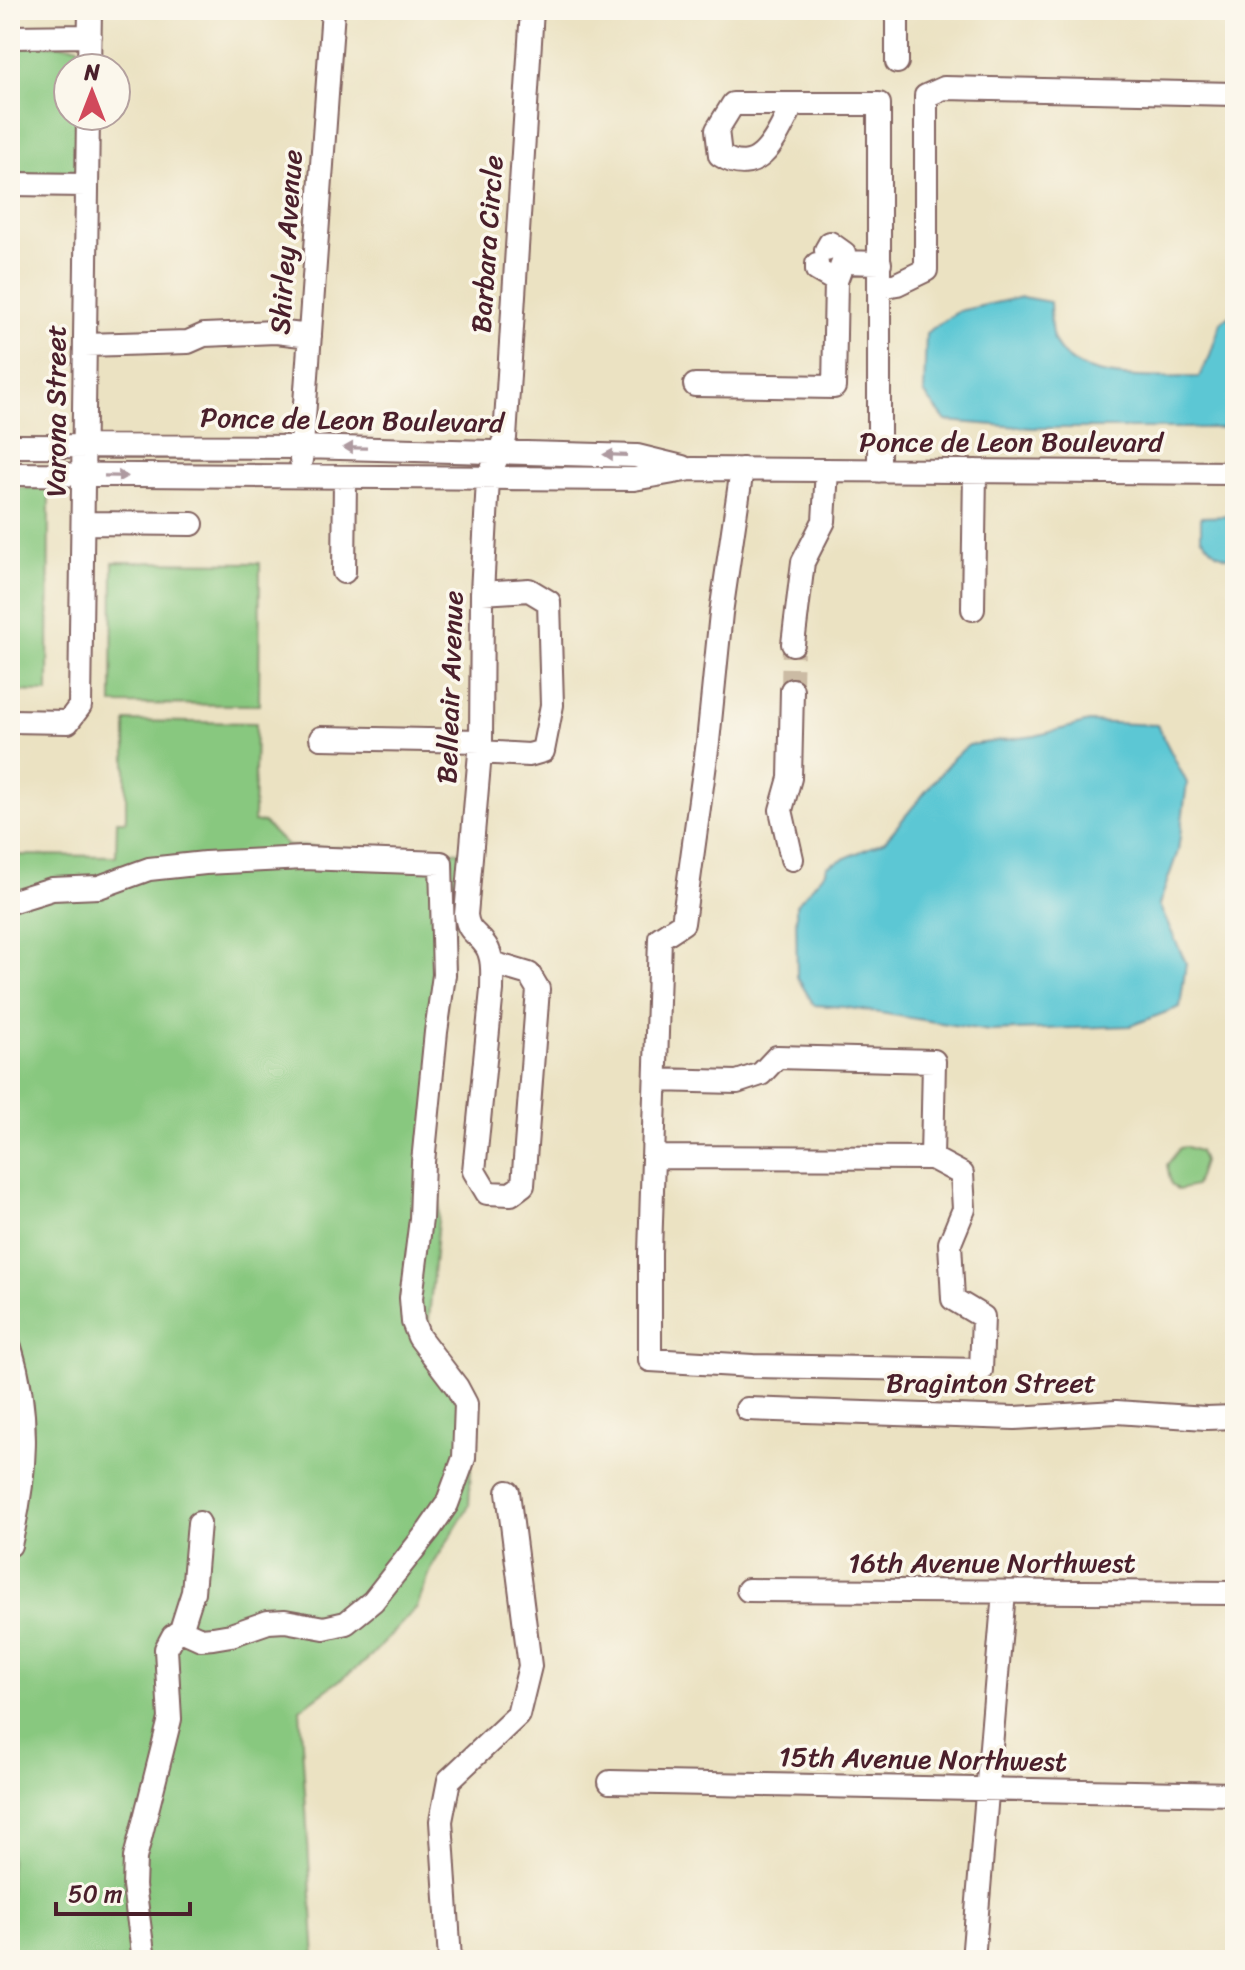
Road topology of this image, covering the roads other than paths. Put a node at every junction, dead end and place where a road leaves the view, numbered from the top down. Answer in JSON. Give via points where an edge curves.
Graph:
{"nodes":[{"id":1,"x":90,"y":10,"type":"edge"},
{"id":2,"x":333,"y":10,"type":"edge"},
{"id":3,"x":532,"y":10,"type":"edge"},
{"id":4,"x":897,"y":10,"type":"edge"},
{"id":5,"x":90,"y":36,"type":"junction"},
{"id":6,"x":10,"y":37,"type":"edge"},
{"id":7,"x":90,"y":52,"type":"edge"},
{"id":8,"x":897,"y":62,"type":"dead end"},
{"id":9,"x":1235,"y":94,"type":"edge"},
{"id":10,"x":793,"y":104,"type":"dead end"},
{"id":11,"x":88,"y":132,"type":"edge"},
{"id":12,"x":10,"y":184,"type":"edge"},
{"id":13,"x":86,"y":185,"type":"junction"},
{"id":14,"x":880,"y":263,"type":"junction"},
{"id":15,"x":880,"y":287,"type":"junction"},
{"id":16,"x":310,"y":336,"type":"junction"},
{"id":17,"x":85,"y":345,"type":"junction"},
{"id":18,"x":695,"y":385,"type":"dead end"},
{"id":19,"x":10,"y":446,"type":"edge"},
{"id":20,"x":85,"y":447,"type":"junction"},
{"id":21,"x":302,"y":447,"type":"junction"},
{"id":22,"x":500,"y":452,"type":"junction"},
{"id":23,"x":691,"y":469,"type":"junction"},
{"id":24,"x":742,"y":469,"type":"junction"},
{"id":25,"x":827,"y":470,"type":"junction"},
{"id":26,"x":879,"y":471,"type":"junction"},
{"id":27,"x":975,"y":471,"type":"junction"},
{"id":28,"x":1235,"y":473,"type":"edge"},
{"id":29,"x":10,"y":474,"type":"edge"},
{"id":30,"x":85,"y":475,"type":"junction"},
{"id":31,"x":300,"y":478,"type":"junction"},
{"id":32,"x":345,"y":479,"type":"junction"},
{"id":33,"x":488,"y":479,"type":"junction"},
{"id":34,"x":84,"y":523,"type":"junction"},
{"id":35,"x":192,"y":524,"type":"dead end"},
{"id":36,"x":344,"y":572,"type":"dead end"},
{"id":37,"x":482,"y":593,"type":"junction"},
{"id":38,"x":973,"y":609,"type":"dead end"},
{"id":39,"x":793,"y":644,"type":"tunnel mouth"},
{"id":40,"x":792,"y":690,"type":"tunnel mouth"},
{"id":41,"x":10,"y":721,"type":"edge"},
{"id":42,"x":321,"y":738,"type":"dead end"},
{"id":43,"x":480,"y":747,"type":"junction"},
{"id":44,"x":792,"y":859,"type":"dead end"},
{"id":45,"x":10,"y":902,"type":"edge"},
{"id":46,"x":492,"y":963,"type":"junction"},
{"id":47,"x":656,"y":1080,"type":"junction"},
{"id":48,"x":654,"y":1157,"type":"junction"},
{"id":49,"x":932,"y":1158,"type":"junction"},
{"id":50,"x":10,"y":1347,"type":"edge"},
{"id":51,"x":747,"y":1409,"type":"dead end"},
{"id":52,"x":1235,"y":1417,"type":"edge"},
{"id":53,"x":508,"y":1492,"type":"dead end"},
{"id":54,"x":199,"y":1523,"type":"dead end"},
{"id":55,"x":10,"y":1545,"type":"edge"},
{"id":56,"x":748,"y":1590,"type":"dead end"},
{"id":57,"x":1004,"y":1592,"type":"junction"},
{"id":58,"x":1235,"y":1593,"type":"edge"},
{"id":59,"x":181,"y":1630,"type":"junction"},
{"id":60,"x":610,"y":1782,"type":"dead end"},
{"id":61,"x":988,"y":1791,"type":"junction"},
{"id":62,"x":1235,"y":1794,"type":"edge"},
{"id":63,"x":144,"y":1960,"type":"edge"},
{"id":64,"x":450,"y":1960,"type":"edge"},
{"id":65,"x":973,"y":1960,"type":"edge"}],
"edges":[{"from":1,"to":5,"type":"street"},
{"from":2,"to":16,"type":"street","name":"Shirley Avenue"},
{"from":3,"to":22,"type":"street","name":"Barbara Circle"},
{"from":4,"to":8,"type":"street"},
{"from":5,"to":6,"type":"street"},
{"from":5,"to":7,"type":"street"},
{"from":9,"to":15,"type":"street","via":[[944,88],[926,96],[926,270]]},
{"from":10,"to":14,"type":"street","via":[[879,104]]},
{"from":11,"to":13,"type":"street","name":"Varona Street"},
{"from":12,"to":13,"type":"street"},
{"from":13,"to":17,"type":"street","name":"Varona Street"},
{"from":14,"to":15,"type":"street"},
{"from":14,"to":18,"type":"street","via":[[831,264],[834,387]]},
{"from":15,"to":26,"type":"street"},
{"from":16,"to":17,"type":"street","via":[[276,332],[204,335],[188,342]]},
{"from":16,"to":21,"type":"street","name":"Shirley Avenue"},
{"from":17,"to":20,"type":"street","name":"Varona Street"},
{"from":19,"to":20,"type":"street","name":"Ponce de Leon Boulevard"},
{"from":20,"to":21,"type":"street","name":"Ponce de Leon Boulevard"},
{"from":20,"to":30,"type":"street","name":"Varona Street"},
{"from":22,"to":21,"type":"street","name":"Ponce de Leon Boulevard","one_way":true},
{"from":21,"to":31,"type":"street","name":"Shirley Avenue"},
{"from":23,"to":22,"type":"street","name":"Ponce de Leon Boulevard","one_way":true,"via":[[637,456]]},
{"from":22,"to":33,"type":"street","name":"Barbara Circle"},
{"from":23,"to":24,"type":"street","name":"Ponce de Leon Boulevard"},
{"from":23,"to":33,"type":"street","name":"Ponce de Leon Boulevard","via":[[634,479]]},
{"from":24,"to":25,"type":"street","name":"Ponce de Leon Boulevard"},
{"from":24,"to":47,"type":"street","via":[[683,923],[660,938]]},
{"from":25,"to":26,"type":"street","name":"Ponce de Leon Boulevard"},
{"from":25,"to":39,"type":"street","via":[[824,521],[803,562]]},
{"from":26,"to":27,"type":"street","name":"Ponce de Leon Boulevard"},
{"from":27,"to":28,"type":"street","name":"Ponce de Leon Boulevard"},
{"from":27,"to":38,"type":"street"},
{"from":29,"to":30,"type":"street","name":"Ponce de Leon Boulevard"},
{"from":30,"to":31,"type":"street","name":"Ponce de Leon Boulevard","one_way":true},
{"from":30,"to":34,"type":"street","name":"Varona Street"},
{"from":31,"to":32,"type":"street","name":"Ponce de Leon Boulevard"},
{"from":32,"to":33,"type":"street","name":"Ponce de Leon Boulevard"},
{"from":32,"to":36,"type":"street"},
{"from":33,"to":37,"type":"street","name":"Belleair Avenue"},
{"from":34,"to":35,"type":"street"},
{"from":34,"to":41,"type":"street","name":"Varona Street","via":[[80,706],[68,722]]},
{"from":37,"to":43,"type":"street","name":"Belleair Avenue"},
{"from":37,"to":43,"type":"street","via":[[529,590],[549,602],[552,705],[543,751],[529,755]]},
{"from":40,"to":44,"type":"street","via":[[790,778],[781,810]]},
{"from":42,"to":43,"type":"street"},
{"from":43,"to":46,"type":"street","name":"Belleair Avenue","via":[[468,927],[488,948]]},
{"from":45,"to":59,"type":"street","via":[[52,889],[99,887],[149,869],[205,863],[303,858],[441,863],[444,975],[411,1298],[419,1337],[466,1404],[461,1469],[429,1530],[373,1601],[346,1623],[324,1628],[268,1622],[201,1639]]},
{"from":46,"to":46,"type":"street","via":[[474,1171],[487,1193],[511,1194],[523,1185],[538,989],[529,974]]},
{"from":47,"to":48,"type":"street"},
{"from":47,"to":49,"type":"street","via":[[737,1082],[761,1074],[777,1057],[934,1061]]},
{"from":48,"to":49,"type":"street"},
{"from":48,"to":49,"type":"street","via":[[650,1360],[981,1370],[983,1317],[953,1299],[950,1243],[964,1209],[962,1174]]},
{"from":50,"to":55,"type":"street","via":[[21,1398],[25,1471]]},
{"from":51,"to":52,"type":"street","name":"Braginton Street","via":[[1015,1418],[1116,1412]]},
{"from":53,"to":64,"type":"street","via":[[530,1666],[518,1715],[449,1780],[441,1821]]},
{"from":54,"to":59,"type":"street","via":[[193,1592]]},
{"from":56,"to":57,"type":"street","name":"16th Avenue Northwest"},
{"from":57,"to":58,"type":"street","name":"16th Avenue Northwest"},
{"from":57,"to":61,"type":"street"},
{"from":59,"to":63,"type":"street","via":[[166,1649],[170,1719],[135,1858]]},
{"from":60,"to":61,"type":"street","name":"15th Avenue Northwest"},
{"from":61,"to":62,"type":"street","name":"15th Avenue Northwest"},
{"from":61,"to":65,"type":"street"}]}
